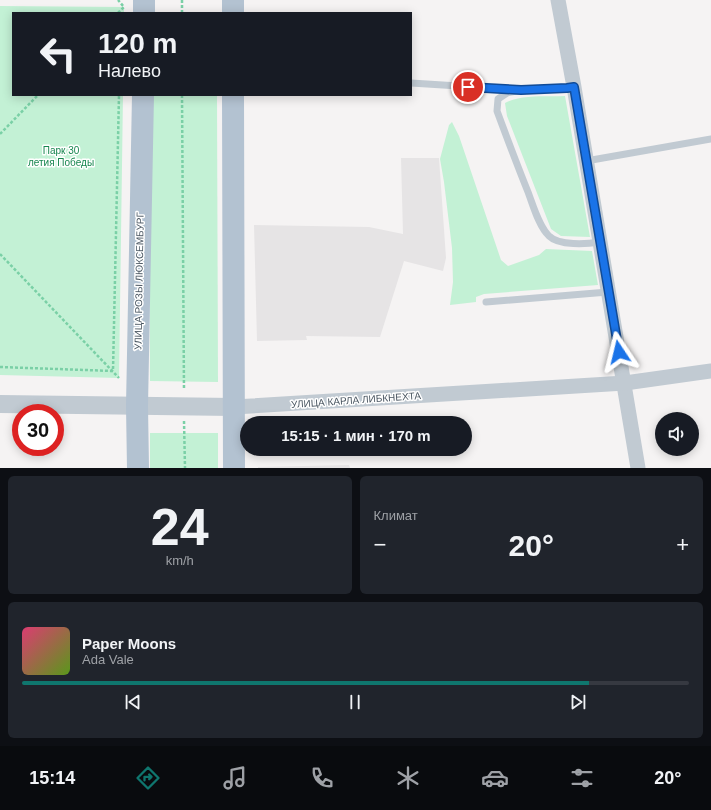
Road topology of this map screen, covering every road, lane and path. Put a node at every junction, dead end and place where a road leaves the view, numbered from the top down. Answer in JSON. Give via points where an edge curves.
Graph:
{"nodes":[{"id":1,"x":118,"y":0,"type":"edge"},
{"id":2,"x":144,"y":0,"type":"edge"},
{"id":3,"x":182,"y":0,"type":"edge"},
{"id":4,"x":233,"y":0,"type":"edge"},
{"id":5,"x":558,"y":0,"type":"edge"},
{"id":6,"x":120,"y":12,"type":"edge"},
{"id":7,"x":144,"y":12,"type":"edge"},
{"id":8,"x":182,"y":12,"type":"edge"},
{"id":9,"x":233,"y":12,"type":"edge"},
{"id":10,"x":412,"y":83,"type":"edge"},
{"id":11,"x":574,"y":87,"type":"junction"},
{"id":12,"x":521,"y":90,"type":"junction"},
{"id":13,"x":37,"y":96,"type":"edge"},
{"id":14,"x":119,"y":96,"type":"edge"},
{"id":15,"x":143,"y":96,"type":"edge"},
{"id":16,"x":182,"y":96,"type":"edge"},
{"id":17,"x":233,"y":96,"type":"edge"},
{"id":18,"x":0,"y":134,"type":"edge"},
{"id":19,"x":711,"y":139,"type":"edge"},
{"id":20,"x":586,"y":161,"type":"junction"},
{"id":21,"x":600,"y":242,"type":"junction"},
{"id":22,"x":0,"y":254,"type":"edge"},
{"id":23,"x":608,"y":292,"type":"junction"},
{"id":24,"x":486,"y":302,"type":"dead end"},
{"id":25,"x":0,"y":367,"type":"edge"},
{"id":26,"x":112,"y":371,"type":"junction"},
{"id":27,"x":711,"y":371,"type":"edge"},
{"id":28,"x":625,"y":383,"type":"junction"},
{"id":29,"x":0,"y":404,"type":"edge"},
{"id":30,"x":137,"y":406,"type":"junction"},
{"id":31,"x":184,"y":406,"type":"junction"},
{"id":32,"x":234,"y":407,"type":"junction"},
{"id":33,"x":138,"y":468,"type":"edge"},
{"id":34,"x":185,"y":468,"type":"edge"},
{"id":35,"x":234,"y":468,"type":"edge"},
{"id":36,"x":638,"y":468,"type":"edge"}],
"edges":[{"from":1,"to":6,"type":"path","via":[[124,7]]},
{"from":2,"to":7,"type":"main road"},
{"from":3,"to":8,"type":"path"},
{"from":4,"to":9,"type":"main road"},
{"from":5,"to":11,"type":"street"},
{"from":10,"to":12,"type":"lane"},
{"from":11,"to":12,"type":"lane"},
{"from":11,"to":20,"type":"street"},
{"from":12,"to":21,"type":"lane","via":[[507,93],[498,99],[497,111],[544,230],[550,237],[563,243]]},
{"from":13,"to":18,"type":"path"},
{"from":14,"to":26,"type":"path"},
{"from":15,"to":30,"type":"main road","name":"УЛИЦА РОЗЫ ЛЮКСЕМБУРГ"},
{"from":16,"to":31,"type":"path"},
{"from":17,"to":32,"type":"main road"},
{"from":19,"to":20,"type":"lane"},
{"from":20,"to":21,"type":"street"},
{"from":21,"to":23,"type":"street"},
{"from":22,"to":26,"type":"path"},
{"from":23,"to":24,"type":"lane"},
{"from":23,"to":28,"type":"street"},
{"from":25,"to":26,"type":"path"},
{"from":26,"to":30,"type":"path"},
{"from":27,"to":28,"type":"street","name":"УЛИЦА КАРЛА ЛИБКНЕХТА"},
{"from":28,"to":32,"type":"street","name":"УЛИЦА КАРЛА ЛИБКНЕХТА"},
{"from":28,"to":36,"type":"street"},
{"from":29,"to":30,"type":"street","name":"УЛИЦА КАРЛА ЛИБКНЕХТА"},
{"from":30,"to":31,"type":"street","name":"УЛИЦА КАРЛА ЛИБКНЕХТА"},
{"from":30,"to":33,"type":"main road","name":"УЛИЦА РОЗЫ ЛЮКСЕМБУРГ"},
{"from":31,"to":32,"type":"street","name":"УЛИЦА КАРЛА ЛИБКНЕХТА"},
{"from":31,"to":34,"type":"path"},
{"from":32,"to":35,"type":"main road"}]}
